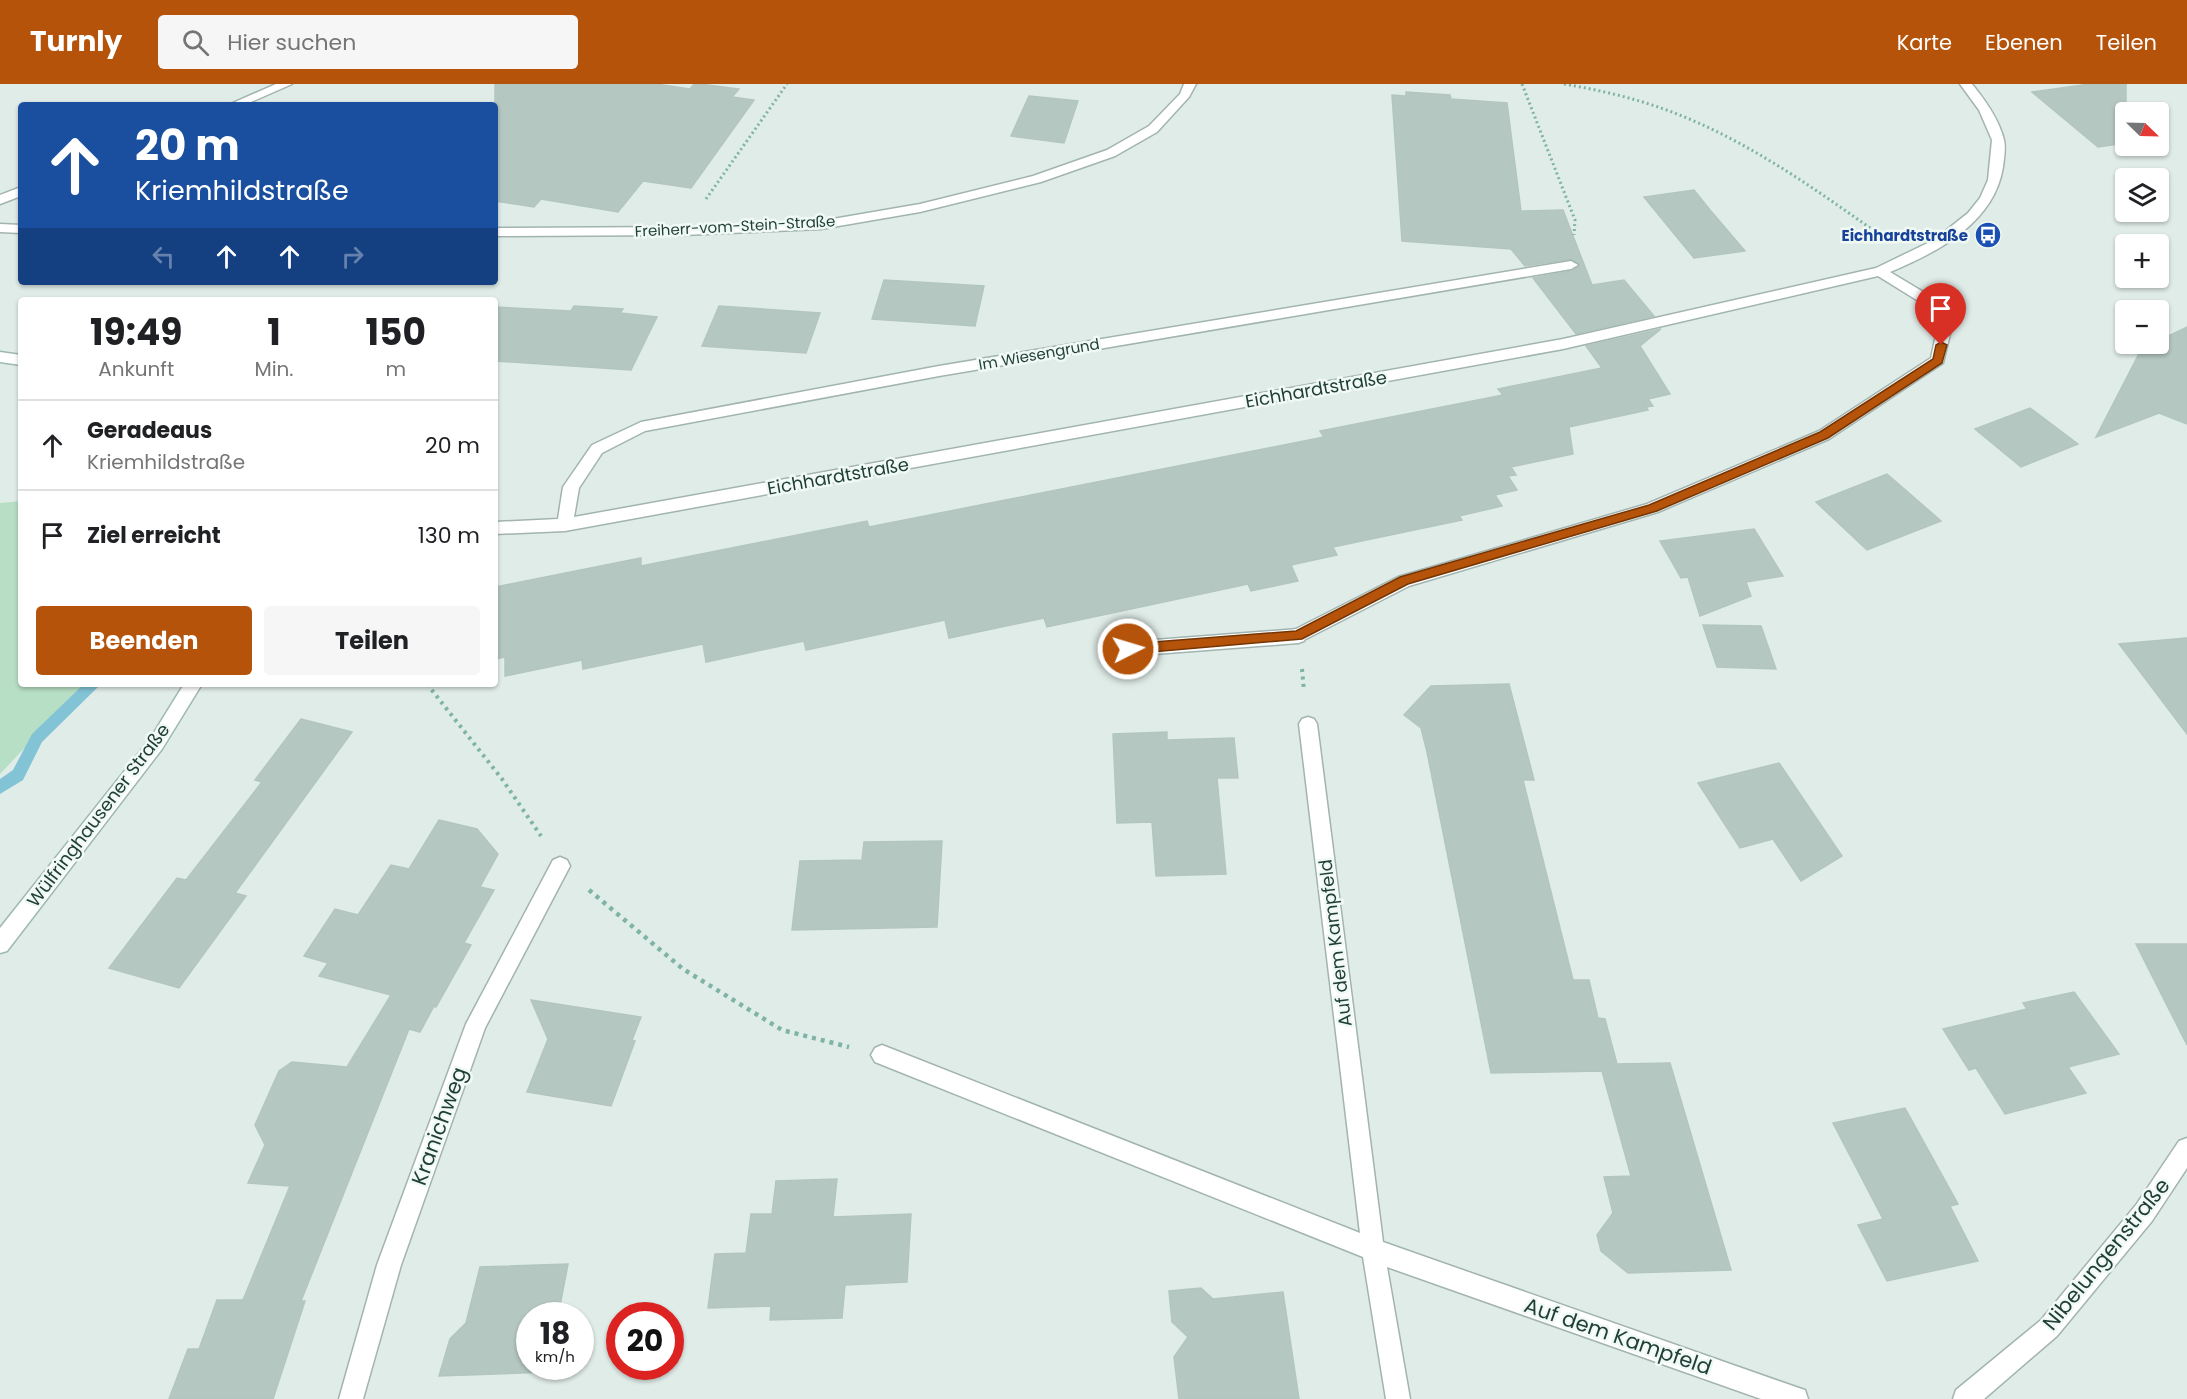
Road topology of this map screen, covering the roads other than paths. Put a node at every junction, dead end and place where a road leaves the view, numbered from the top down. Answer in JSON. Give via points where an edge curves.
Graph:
{"nodes":[{"id":1,"x":286,"y":84,"type":"edge"},
{"id":2,"x":1190,"y":84,"type":"edge"},
{"id":3,"x":1966,"y":84,"type":"edge"},
{"id":4,"x":241,"y":102,"type":"edge"},
{"id":5,"x":18,"y":192,"type":"edge"},
{"id":6,"x":0,"y":200,"type":"edge"},
{"id":7,"x":0,"y":228,"type":"edge"},
{"id":8,"x":18,"y":229,"type":"edge"},
{"id":9,"x":498,"y":232,"type":"edge"},
{"id":10,"x":1571,"y":265,"type":"road end"},
{"id":11,"x":1880,"y":272,"type":"junction"},
{"id":12,"x":0,"y":357,"type":"edge"},
{"id":13,"x":18,"y":360,"type":"edge"},
{"id":14,"x":565,"y":525,"type":"junction"},
{"id":15,"x":498,"y":528,"type":"edge"},
{"id":16,"x":1128,"y":649,"type":"dead end"},
{"id":17,"x":191,"y":687,"type":"edge"},
{"id":18,"x":1308,"y":724,"type":"road end"},
{"id":19,"x":560,"y":866,"type":"road end"},
{"id":20,"x":0,"y":944,"type":"edge"},
{"id":21,"x":882,"y":1055,"type":"road end"},
{"id":22,"x":2187,"y":1149,"type":"edge"},
{"id":23,"x":1373,"y":1250,"type":"junction"},
{"id":24,"x":351,"y":1399,"type":"edge"},
{"id":25,"x":1398,"y":1399,"type":"edge"},
{"id":26,"x":1796,"y":1399,"type":"edge"},
{"id":27,"x":1965,"y":1399,"type":"edge"}],
"edges":[{"from":1,"to":4,"type":"street"},
{"from":2,"to":9,"type":"street","name":"Freiherr-vom-Stein-Straße","via":[[1185,95],[1153,129],[1111,153],[1037,179],[920,208],[821,225],[683,231]]},
{"from":3,"to":11,"type":"street","name":"Eichhardtstraße","via":[[1980,102],[1999,141],[1997,175],[1982,205],[1953,234],[1912,259]]},
{"from":5,"to":6,"type":"street"},
{"from":7,"to":8,"type":"street"},
{"from":10,"to":14,"type":"street","name":"Im Wiesengrund","via":[[939,371],[641,427],[597,449],[571,487]]},
{"from":11,"to":14,"type":"street","name":"Eichhardtstraße","via":[[1563,344]]},
{"from":11,"to":16,"type":"street","via":[[1925,299],[1944,330],[1938,360],[1824,435],[1652,508],[1404,580],[1298,636]]},
{"from":12,"to":13,"type":"street"},
{"from":14,"to":15,"type":"street","name":"Eichhardtstraße"},
{"from":17,"to":20,"type":"street","name":"Wülfringhausener Straße","via":[[156,744]]},
{"from":18,"to":23,"type":"street","name":"Auf dem Kampfeld"},
{"from":19,"to":24,"type":"street","name":"Kranichweg","via":[[476,1024],[388,1265]]},
{"from":21,"to":23,"type":"street","name":"Auf dem Kampfeld"},
{"from":22,"to":27,"type":"street","name":"Nibelungenstraße","via":[[2144,1213],[2049,1328]]},
{"from":23,"to":25,"type":"street","name":"Auf dem Kampfeld"},
{"from":23,"to":26,"type":"street","name":"Auf dem Kampfeld"}]}
